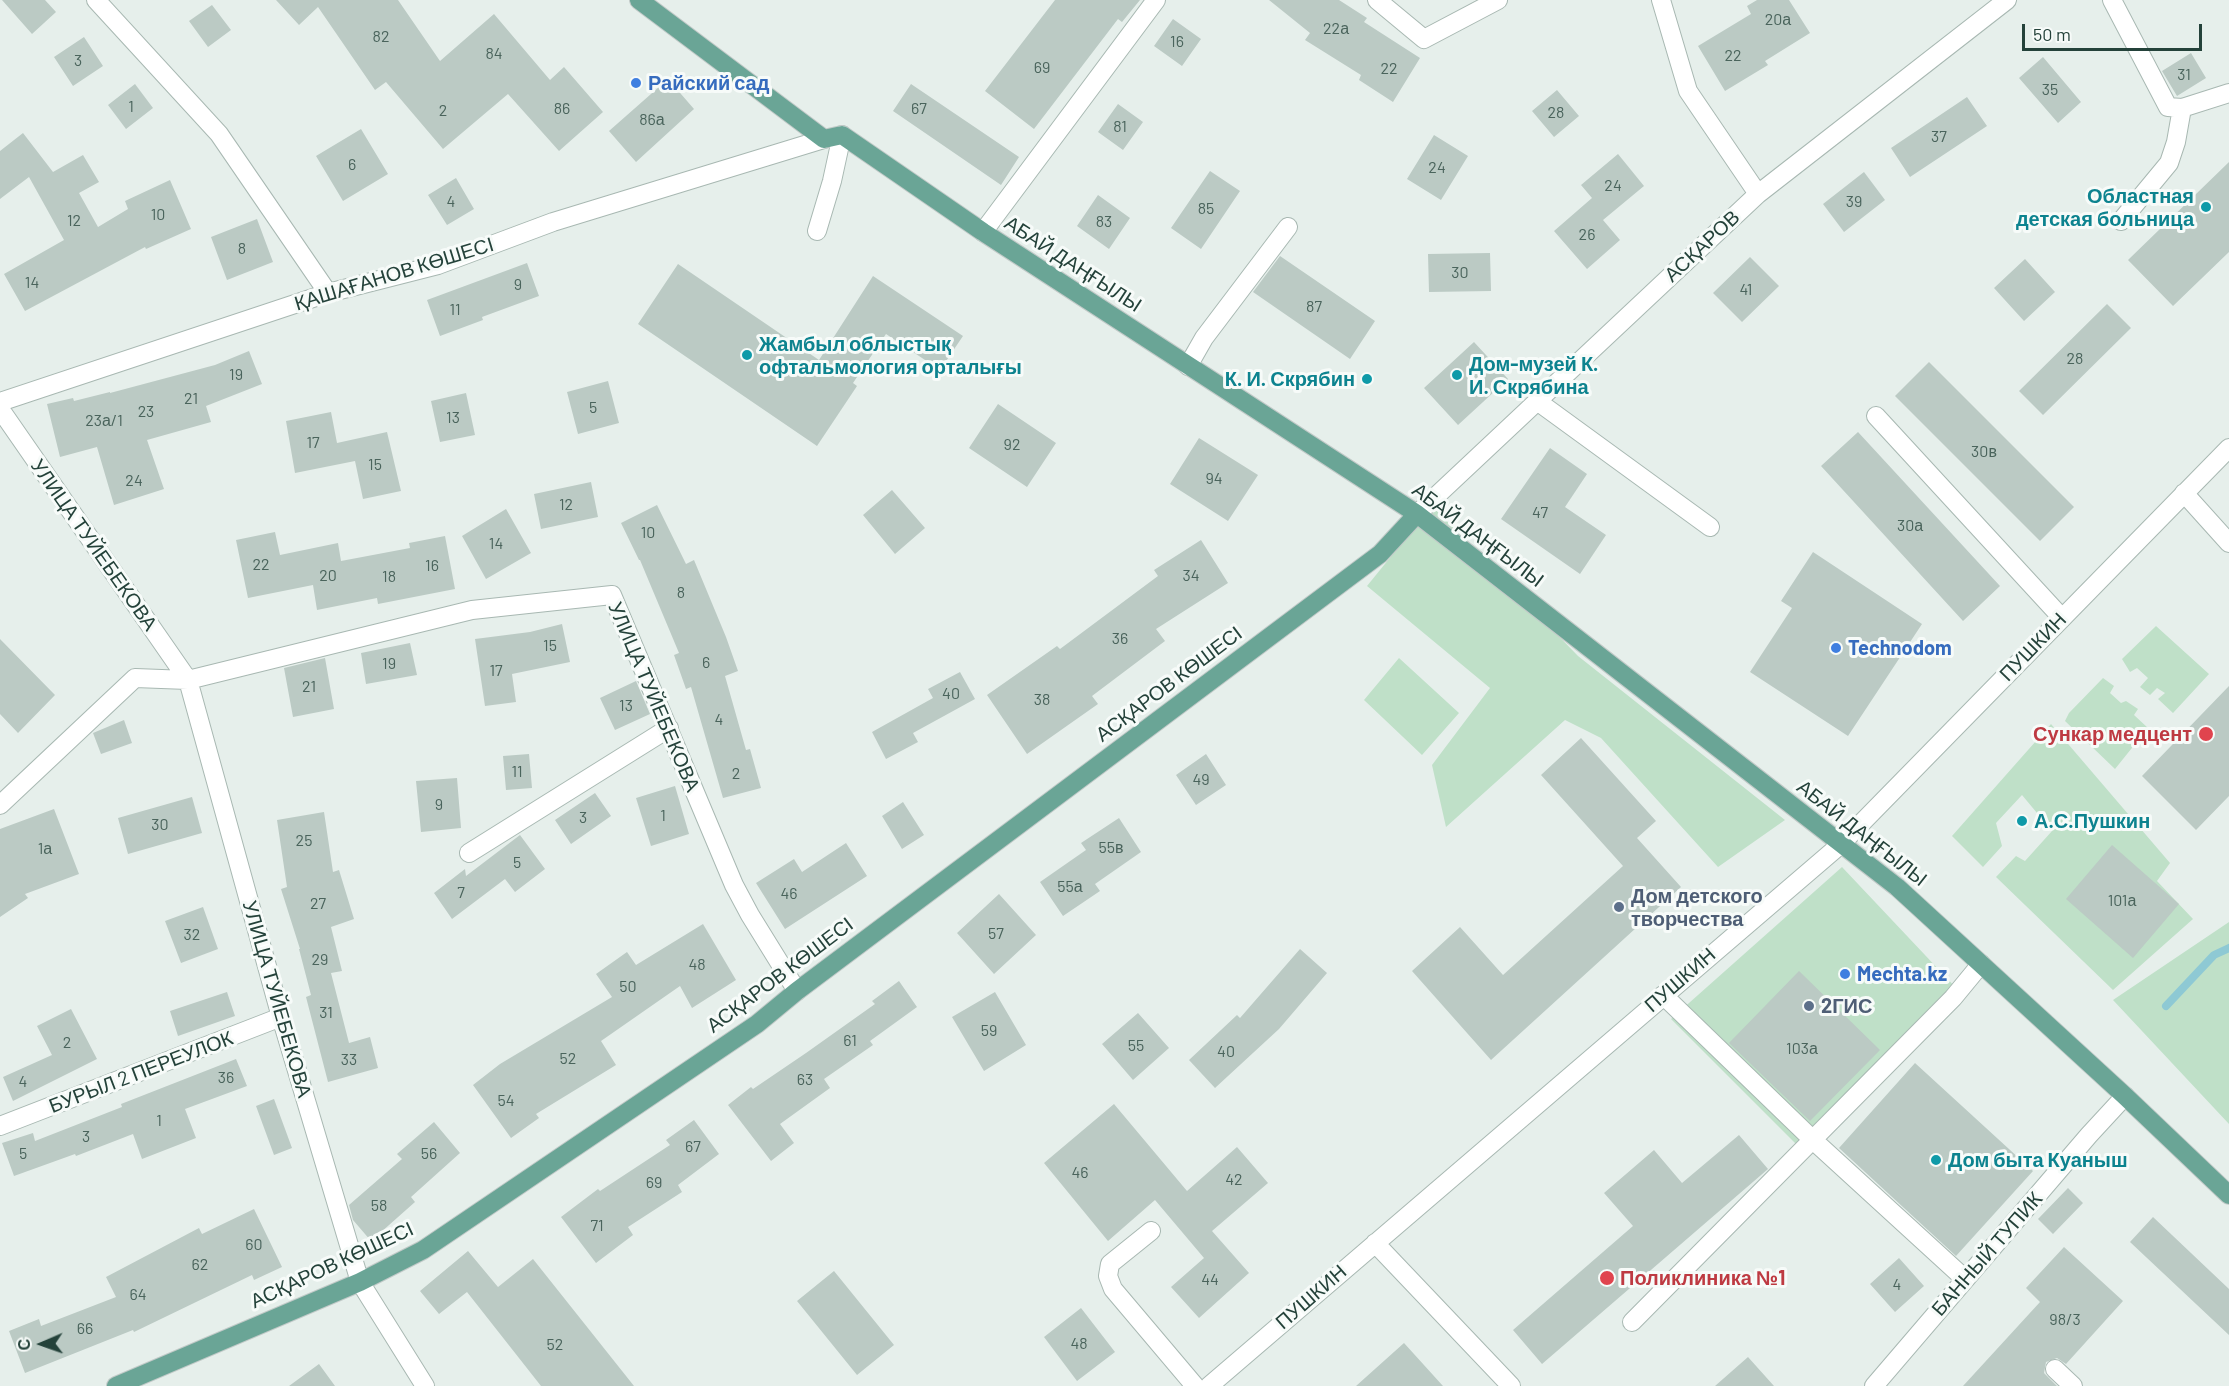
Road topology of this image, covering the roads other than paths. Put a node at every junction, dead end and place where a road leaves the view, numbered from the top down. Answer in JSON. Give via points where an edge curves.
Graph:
{"nodes":[{"id":1,"x":96,"y":0,"type":"edge"},
{"id":2,"x":639,"y":0,"type":"edge"},
{"id":3,"x":1156,"y":0,"type":"edge"},
{"id":4,"x":1377,"y":0,"type":"edge"},
{"id":5,"x":1498,"y":0,"type":"edge"},
{"id":6,"x":1661,"y":0,"type":"edge"},
{"id":7,"x":2007,"y":0,"type":"edge"},
{"id":8,"x":2112,"y":0,"type":"edge"},
{"id":9,"x":2229,"y":93,"type":"edge"},
{"id":10,"x":2182,"y":108,"type":"junction"},
{"id":11,"x":833,"y":137,"type":"junction"},
{"id":12,"x":1758,"y":194,"type":"junction"},
{"id":13,"x":2121,"y":221,"type":"dead end"},
{"id":14,"x":1288,"y":227,"type":"dead end"},
{"id":15,"x":817,"y":231,"type":"dead end"},
{"id":16,"x":983,"y":232,"type":"junction"},
{"id":17,"x":328,"y":293,"type":"junction"},
{"id":18,"x":1188,"y":366,"type":"junction"},
{"id":19,"x":1537,"y":401,"type":"junction"},
{"id":20,"x":0,"y":402,"type":"edge"},
{"id":21,"x":0,"y":409,"type":"edge"},
{"id":22,"x":1876,"y":416,"type":"dead end"},
{"id":23,"x":2229,"y":448,"type":"edge"},
{"id":24,"x":2184,"y":493,"type":"junction"},
{"id":25,"x":1417,"y":514,"type":"junction"},
{"id":26,"x":1710,"y":527,"type":"dead end"},
{"id":27,"x":2229,"y":543,"type":"edge"},
{"id":28,"x":2062,"y":618,"type":"junction"},
{"id":29,"x":188,"y":680,"type":"junction"},
{"id":30,"x":669,"y":728,"type":"junction"},
{"id":31,"x":0,"y":805,"type":"edge"},
{"id":32,"x":1840,"y":845,"type":"junction"},
{"id":33,"x":469,"y":853,"type":"dead end"},
{"id":34,"x":1981,"y":964,"type":"junction"},
{"id":35,"x":797,"y":991,"type":"junction"},
{"id":36,"x":1663,"y":995,"type":"junction"},
{"id":37,"x":281,"y":1017,"type":"junction"},
{"id":38,"x":2125,"y":1096,"type":"junction"},
{"id":39,"x":0,"y":1126,"type":"edge"},
{"id":40,"x":1813,"y":1140,"type":"junction"},
{"id":41,"x":2229,"y":1195,"type":"edge"},
{"id":42,"x":1151,"y":1231,"type":"dead end"},
{"id":43,"x":1375,"y":1243,"type":"junction"},
{"id":44,"x":1965,"y":1279,"type":"junction"},
{"id":45,"x":360,"y":1281,"type":"junction"},
{"id":46,"x":1632,"y":1322,"type":"dead end"},
{"id":47,"x":2055,"y":1369,"type":"dead end"},
{"id":48,"x":116,"y":1386,"type":"edge"},
{"id":49,"x":425,"y":1386,"type":"edge"},
{"id":50,"x":1195,"y":1386,"type":"edge"},
{"id":51,"x":1209,"y":1386,"type":"edge"},
{"id":52,"x":1511,"y":1386,"type":"edge"},
{"id":53,"x":1874,"y":1386,"type":"edge"},
{"id":54,"x":2073,"y":1386,"type":"edge"}],
"edges":[{"from":1,"to":17,"type":"street","via":[[219,134]]},
{"from":2,"to":11,"type":"main road","name":"АБАЙ ДАҢҒЫЛЫ"},
{"from":3,"to":16,"type":"street"},
{"from":4,"to":5,"type":"street","via":[[1424,39]]},
{"from":6,"to":12,"type":"street","via":[[1688,91]]},
{"from":7,"to":12,"type":"street","name":"АСҚАРОВ"},
{"from":8,"to":10,"type":"street","via":[[2168,107]]},
{"from":9,"to":10,"type":"street"},
{"from":10,"to":13,"type":"street","via":[[2169,163]]},
{"from":11,"to":15,"type":"street","via":[[832,181]]},
{"from":11,"to":16,"type":"main road","name":"АБАЙ ДАҢҒЫЛЫ"},
{"from":11,"to":17,"type":"street","name":"ҚАШАҒАНОВ КӨШЕСІ","via":[[553,222],[438,265]]},
{"from":12,"to":19,"type":"street","name":"АСҚАРОВ"},
{"from":14,"to":18,"type":"street","via":[[1204,338]]},
{"from":16,"to":18,"type":"main road","name":"АБАЙ ДАҢҒЫЛЫ"},
{"from":17,"to":20,"type":"street","name":"ҚАШАҒАНОВ КӨШЕСІ"},
{"from":18,"to":25,"type":"main road","name":"АБАЙ ДАҢҒЫЛЫ"},
{"from":19,"to":25,"type":"street","name":"АСҚАРОВ"},
{"from":19,"to":26,"type":"street"},
{"from":21,"to":29,"type":"street","name":"УЛИЦА ТУЙЕБЕКОВА"},
{"from":22,"to":28,"type":"street"},
{"from":23,"to":24,"type":"street","name":"ПУШКИН"},
{"from":24,"to":27,"type":"street"},
{"from":24,"to":28,"type":"street","name":"ПУШКИН"},
{"from":25,"to":32,"type":"main road","name":"АБАЙ ДАҢҒЫЛЫ"},
{"from":25,"to":35,"type":"main road","name":"АСҚАРОВ КӨШЕСІ","via":[[1380,554]]},
{"from":28,"to":32,"type":"street","name":"ПУШКИН"},
{"from":29,"to":30,"type":"street","name":"УЛИЦА ТУЙЕБЕКОВА","via":[[472,610],[612,595]]},
{"from":29,"to":31,"type":"street","via":[[135,678]]},
{"from":29,"to":37,"type":"street","name":"УЛИЦА ТУЙЕБЕКОВА"},
{"from":30,"to":33,"type":"street"},
{"from":30,"to":35,"type":"street","name":"УЛИЦА ТУЙЕБЕКОВА","via":[[734,885]]},
{"from":32,"to":34,"type":"main road","name":"АБАЙ ДАҢҒЫЛЫ","via":[[1897,887]]},
{"from":32,"to":36,"type":"street","name":"ПУШКИН"},
{"from":34,"to":38,"type":"main road","name":"АБАЙ ДАҢҒЫЛЫ"},
{"from":34,"to":40,"type":"street","via":[[1953,998]]},
{"from":35,"to":45,"type":"main road","name":"АСҚАРОВ КӨШЕСІ","via":[[757,1024],[423,1250]]},
{"from":36,"to":40,"type":"street"},
{"from":36,"to":43,"type":"street","name":"ПУШКИН"},
{"from":37,"to":39,"type":"street","name":"БУРЫЛ 2 ПЕРЕУЛОК"},
{"from":37,"to":45,"type":"street","name":"УЛИЦА ТУЙЕБЕКОВА"},
{"from":38,"to":41,"type":"main road","name":"АБАЙ ДАҢҒЫЛЫ"},
{"from":38,"to":44,"type":"street","name":"БАННЫЙ ТУПИК"},
{"from":40,"to":44,"type":"street"},
{"from":40,"to":46,"type":"street"},
{"from":42,"to":50,"type":"street","via":[[1110,1264],[1108,1276],[1113,1289]]},
{"from":43,"to":51,"type":"street","name":"ПУШКИН"},
{"from":43,"to":52,"type":"street"},
{"from":44,"to":53,"type":"street","name":"БАННЫЙ ТУПИК"},
{"from":45,"to":48,"type":"main road","name":"АСҚАРОВ КӨШЕСІ"},
{"from":45,"to":49,"type":"street","name":"УЛИЦА ТУЙЕБЕКОВА"},
{"from":47,"to":54,"type":"street"}]}
